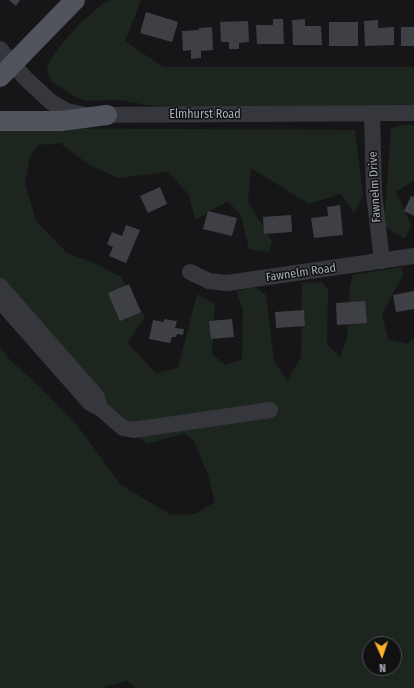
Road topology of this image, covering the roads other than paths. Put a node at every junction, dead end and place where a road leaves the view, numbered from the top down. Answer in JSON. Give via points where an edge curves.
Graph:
{"nodes":[{"id":1,"x":75,"y":0,"type":"edge"},
{"id":2,"x":0,"y":49,"type":"edge"},
{"id":3,"x":7,"y":71,"type":"edge"},
{"id":4,"x":372,"y":113,"type":"junction"},
{"id":5,"x":414,"y":113,"type":"edge"},
{"id":6,"x":107,"y":116,"type":"junction"},
{"id":7,"x":0,"y":121,"type":"edge"},
{"id":8,"x":414,"y":256,"type":"edge"},
{"id":9,"x":382,"y":261,"type":"junction"},
{"id":10,"x":190,"y":272,"type":"dead end"},
{"id":11,"x":0,"y":286,"type":"edge"},
{"id":12,"x":0,"y":301,"type":"edge"},
{"id":13,"x":100,"y":408,"type":"junction"},
{"id":14,"x":270,"y":410,"type":"dead end"}],
"edges":[{"from":1,"to":3,"type":"main road"},
{"from":2,"to":3,"type":"street","name":"Elmhurst Road"},
{"from":3,"to":6,"type":"street","name":"Elmhurst Road","via":[[67,111]]},
{"from":4,"to":5,"type":"street","name":"Elmhurst Road"},
{"from":4,"to":6,"type":"street","name":"Elmhurst Road"},
{"from":4,"to":9,"type":"street","name":"Fawnelm Drive","via":[[374,193]]},
{"from":6,"to":7,"type":"main road"},
{"from":8,"to":9,"type":"street","name":"Fawnelm Road"},
{"from":9,"to":10,"type":"street","name":"Fawnelm Road","via":[[227,284],[209,281]]},
{"from":11,"to":13,"type":"street","via":[[97,397]]},
{"from":12,"to":13,"type":"street","via":[[90,403]]},
{"from":13,"to":14,"type":"street","via":[[123,428],[133,430]]}]}
